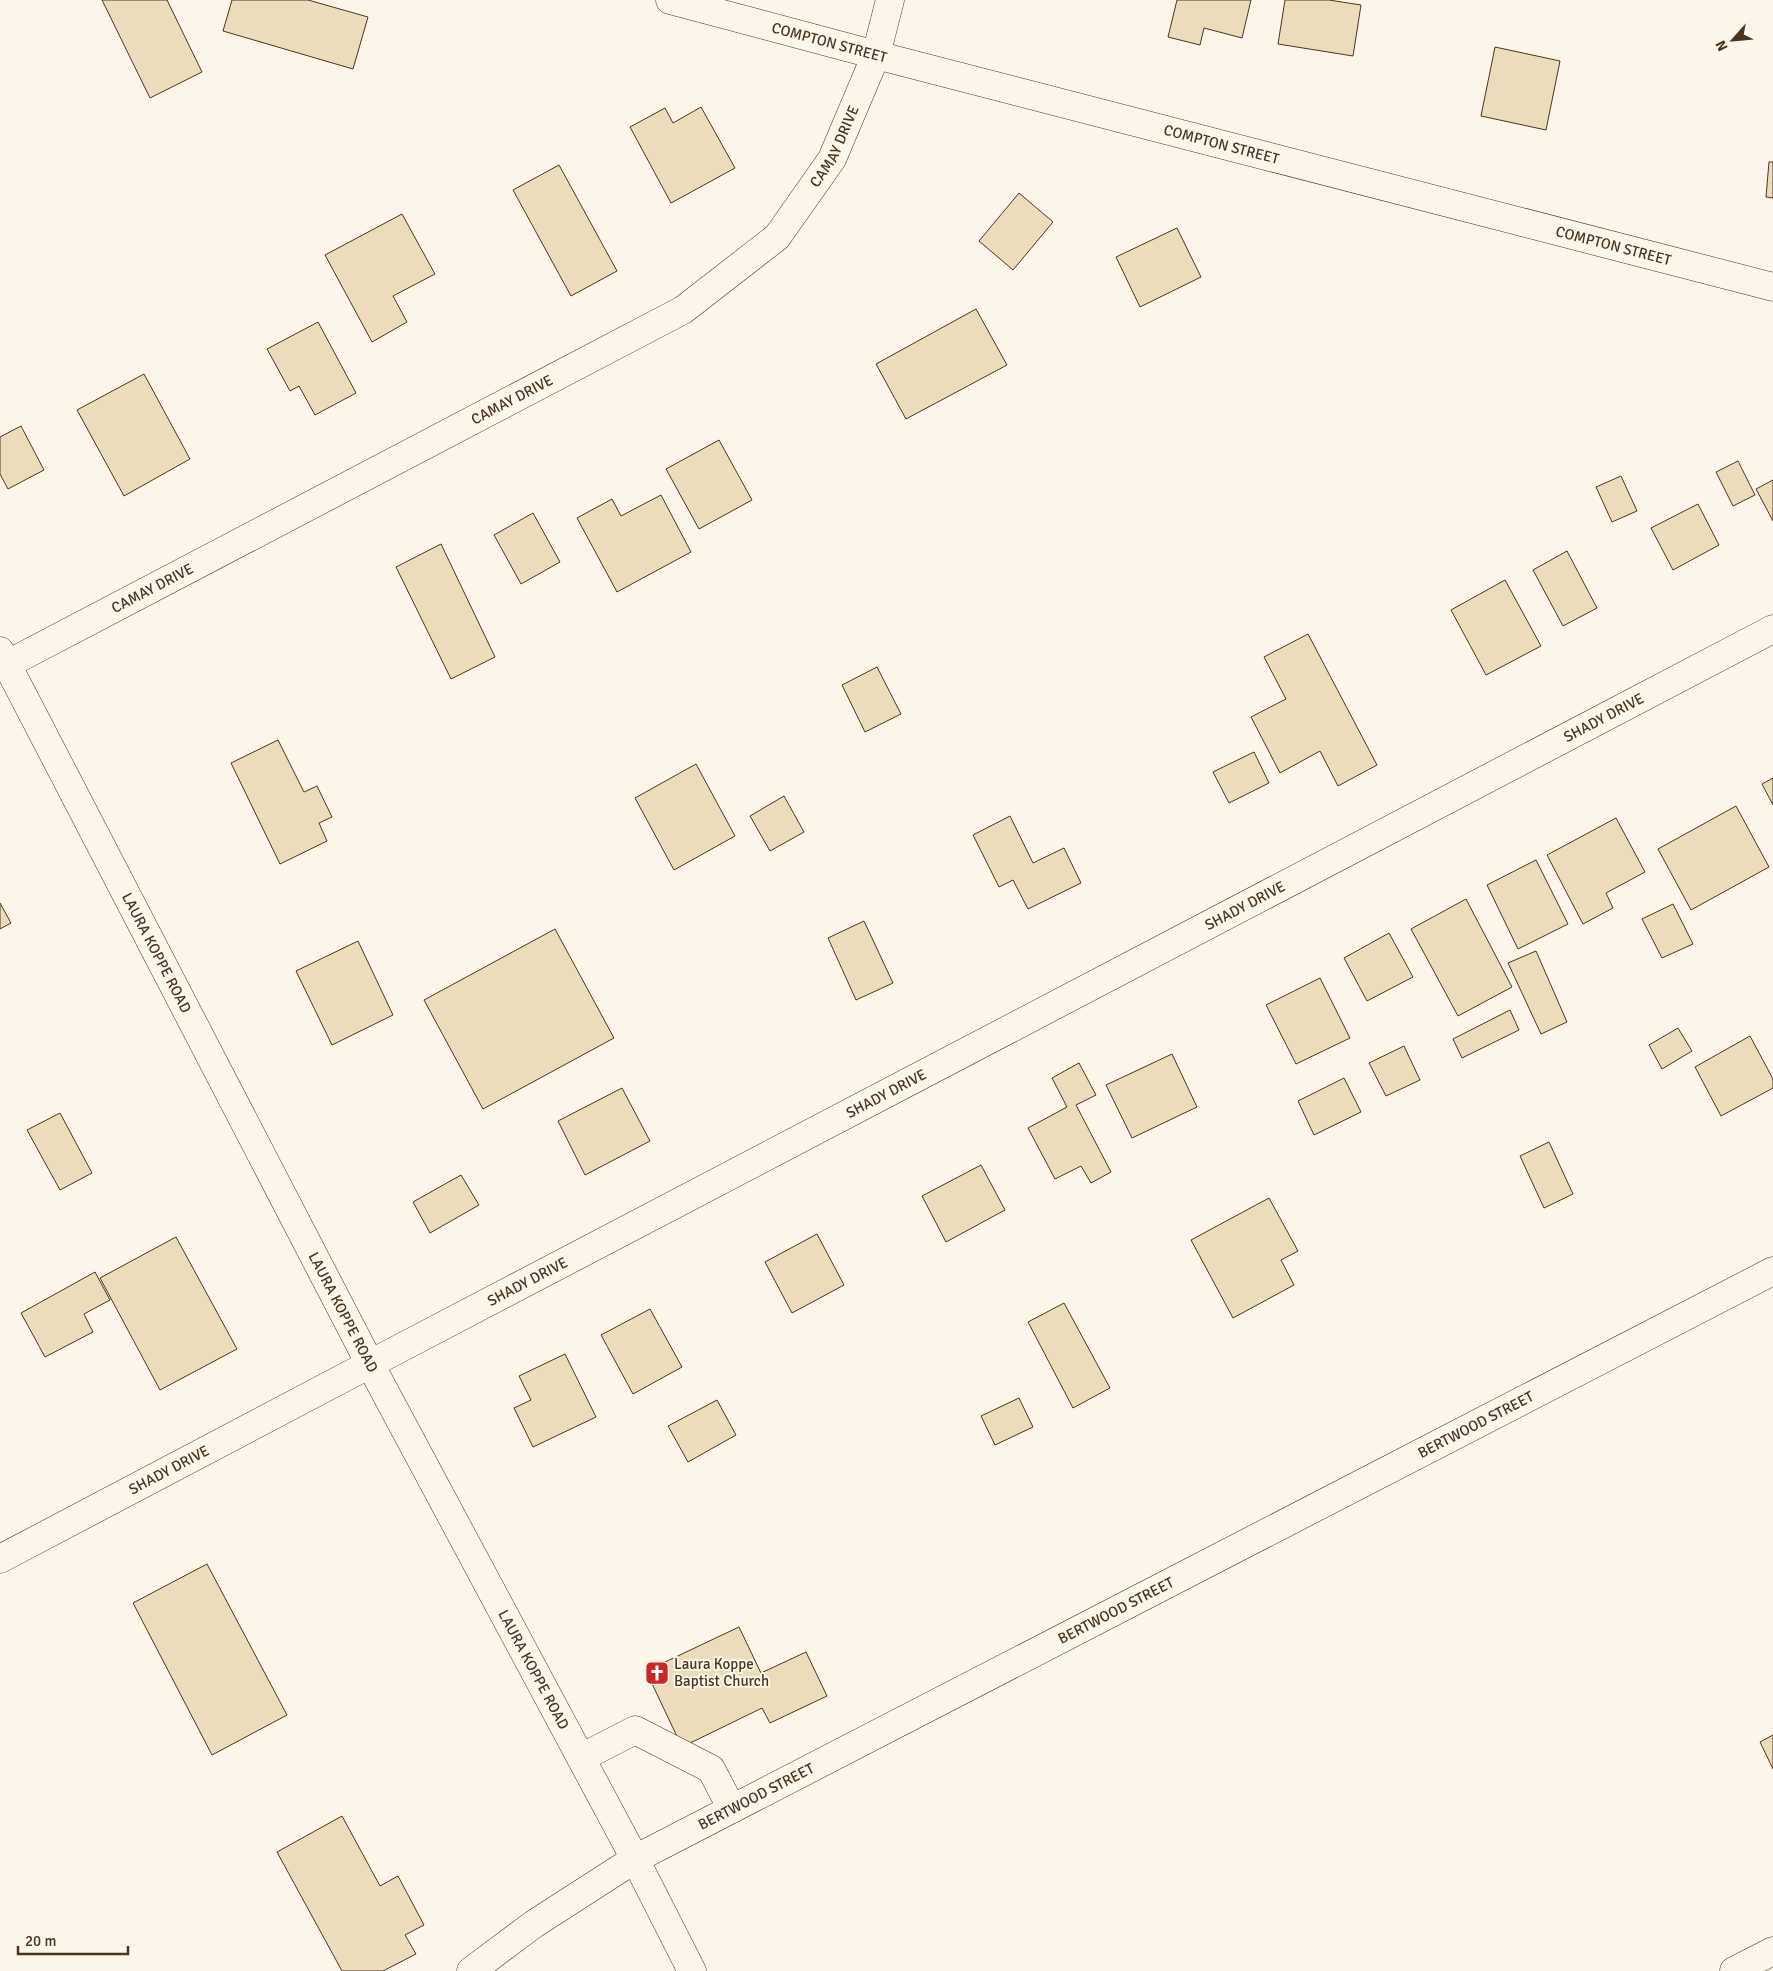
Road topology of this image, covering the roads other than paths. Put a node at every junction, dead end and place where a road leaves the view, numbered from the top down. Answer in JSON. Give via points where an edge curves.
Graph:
{"nodes":[{"id":1,"x":670,"y":0,"type":"edge"},
{"id":2,"x":890,"y":0,"type":"edge"},
{"id":3,"x":876,"y":55,"type":"junction"},
{"id":4,"x":1773,"y":287,"type":"edge"},
{"id":5,"x":1773,"y":629,"type":"edge"},
{"id":6,"x":2,"y":661,"type":"edge"},
{"id":7,"x":1773,"y":1271,"type":"edge"},
{"id":8,"x":370,"y":1364,"type":"junction"},
{"id":9,"x":0,"y":1559,"type":"edge"},
{"id":10,"x":581,"y":1758,"type":"junction"},
{"id":11,"x":732,"y":1809,"type":"junction"},
{"id":12,"x":635,"y":1859,"type":"junction"},
{"id":13,"x":1773,"y":1951,"type":"edge"},
{"id":14,"x":471,"y":1971,"type":"edge"},
{"id":15,"x":692,"y":1971,"type":"edge"},
{"id":16,"x":1734,"y":1971,"type":"edge"}],
"edges":[{"from":1,"to":3,"type":"street","name":"COMPTON STREET"},
{"from":2,"to":3,"type":"street","name":"CAMAY DRIVE"},
{"from":3,"to":4,"type":"street","name":"COMPTON STREET"},
{"from":3,"to":6,"type":"street","name":"CAMAY DRIVE","via":[[832,159],[777,237],[684,310]]},
{"from":5,"to":8,"type":"street","name":"SHADY DRIVE"},
{"from":6,"to":8,"type":"street","name":"LAURA KOPPE ROAD"},
{"from":7,"to":11,"type":"street","name":"BERTWOOD STREET"},
{"from":8,"to":9,"type":"street","name":"SHADY DRIVE"},
{"from":8,"to":10,"type":"street","name":"LAURA KOPPE ROAD"},
{"from":10,"to":11,"type":"street","via":[[635,1730],[711,1769]]},
{"from":10,"to":12,"type":"street","name":"LAURA KOPPE ROAD"},
{"from":11,"to":12,"type":"street","name":"BERTWOOD STREET"},
{"from":12,"to":14,"type":"street","name":"BERTWOOD STREET","via":[[534,1924]]},
{"from":12,"to":15,"type":"street","name":"LAURA KOPPE ROAD"},
{"from":13,"to":16,"type":"street"}]}
